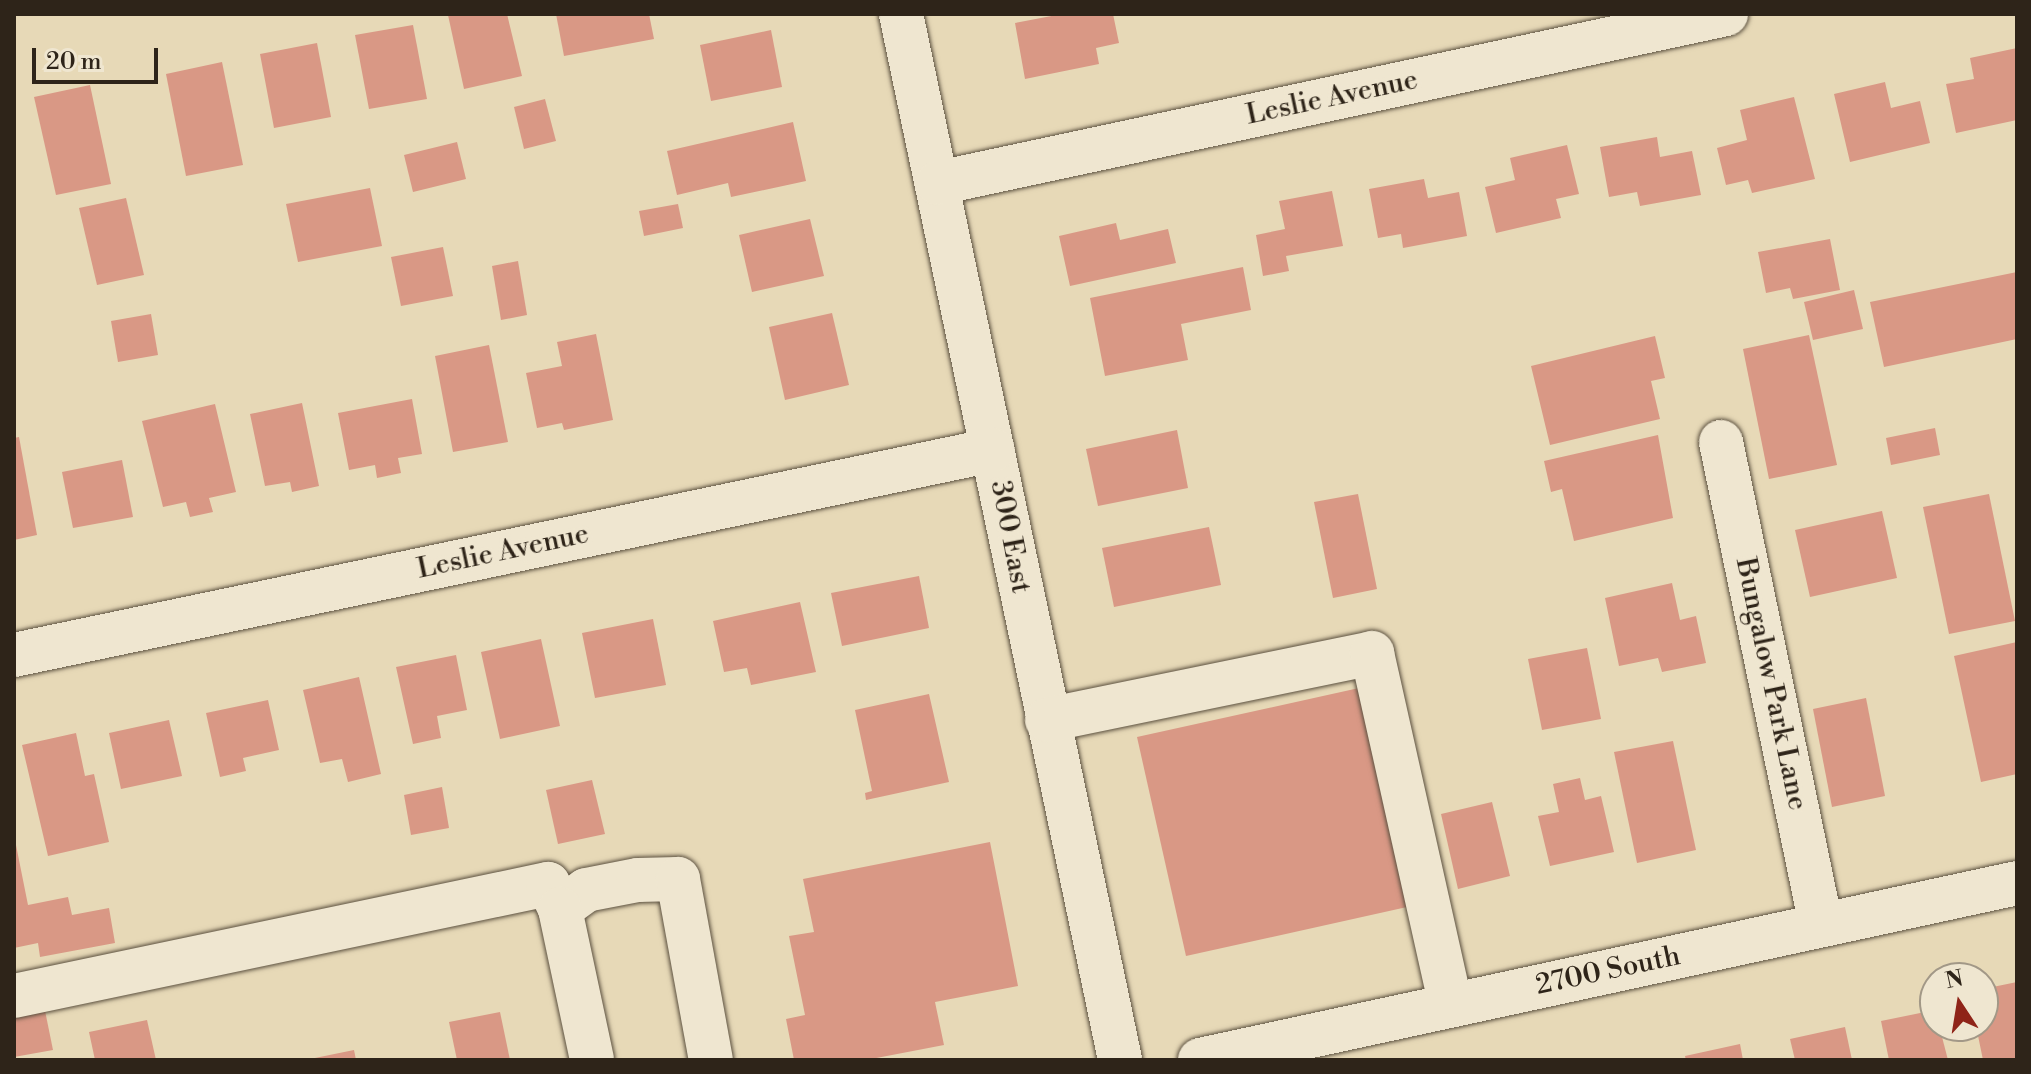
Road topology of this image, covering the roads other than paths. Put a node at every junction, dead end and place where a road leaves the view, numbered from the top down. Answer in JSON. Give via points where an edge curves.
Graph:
{"nodes":[{"id":1,"x":901,"y":14,"type":"edge"},
{"id":2,"x":1726,"y":14,"type":"edge"},
{"id":3,"x":938,"y":183,"type":"junction"},
{"id":4,"x":1721,"y":442,"type":"dead end"},
{"id":5,"x":993,"y":450,"type":"junction"},
{"id":6,"x":14,"y":655,"type":"edge"},
{"id":7,"x":1047,"y":720,"type":"junction"},
{"id":8,"x":2017,"y":883,"type":"edge"},
{"id":9,"x":560,"y":909,"type":"junction"},
{"id":10,"x":1821,"y":925,"type":"junction"},
{"id":11,"x":14,"y":996,"type":"edge"},
{"id":12,"x":1451,"y":1005,"type":"junction"},
{"id":13,"x":592,"y":1060,"type":"edge"},
{"id":14,"x":711,"y":1060,"type":"edge"},
{"id":15,"x":1120,"y":1060,"type":"edge"},
{"id":16,"x":1200,"y":1060,"type":"edge"}],
"edges":[{"from":1,"to":3,"type":"street","name":"300 East"},
{"from":2,"to":3,"type":"street","name":"Leslie Avenue"},
{"from":3,"to":5,"type":"street","name":"300 East"},
{"from":4,"to":10,"type":"street","name":"Bungalow Park Lane"},
{"from":5,"to":6,"type":"street","name":"Leslie Avenue"},
{"from":5,"to":7,"type":"street","name":"300 East"},
{"from":7,"to":12,"type":"street","via":[[1372,653]]},
{"from":7,"to":15,"type":"street","name":"300 East"},
{"from":8,"to":10,"type":"street","name":"2700 South"},
{"from":9,"to":11,"type":"street","via":[[548,884]]},
{"from":9,"to":13,"type":"street"},
{"from":9,"to":14,"type":"street","via":[[586,890],[678,879]]},
{"from":10,"to":12,"type":"street","name":"2700 South"},
{"from":12,"to":16,"type":"street","name":"2700 South"}]}
